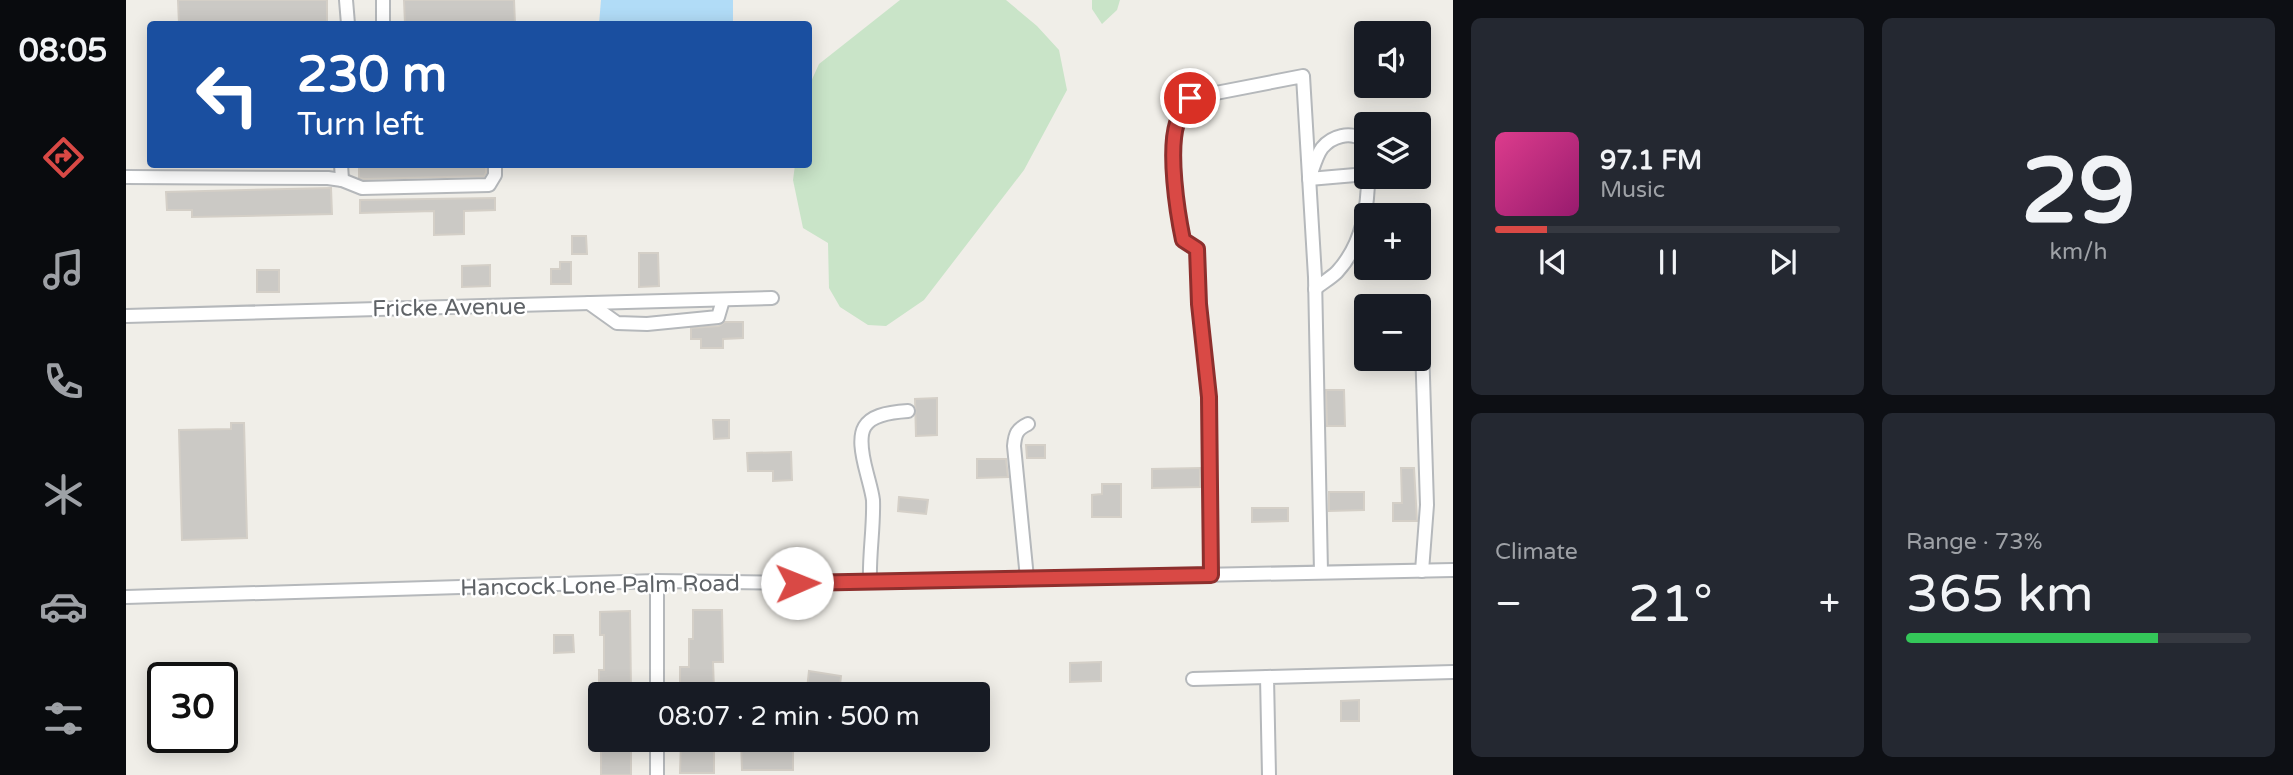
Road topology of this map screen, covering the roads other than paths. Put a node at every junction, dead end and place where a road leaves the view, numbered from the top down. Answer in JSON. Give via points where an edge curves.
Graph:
{"nodes":[{"id":1,"x":346,"y":0,"type":"edge"},
{"id":2,"x":383,"y":0,"type":"edge"},
{"id":3,"x":348,"y":21,"type":"edge"},
{"id":4,"x":383,"y":21,"type":"edge"},
{"id":5,"x":1354,"y":135,"type":"edge"},
{"id":6,"x":341,"y":168,"type":"edge"},
{"id":7,"x":495,"y":168,"type":"edge"},
{"id":8,"x":1354,"y":176,"type":"edge"},
{"id":9,"x":126,"y":177,"type":"edge"},
{"id":10,"x":1309,"y":179,"type":"junction"},
{"id":11,"x":342,"y":180,"type":"junction"},
{"id":12,"x":1368,"y":189,"type":"edge"},
{"id":13,"x":1315,"y":289,"type":"junction"},
{"id":14,"x":772,"y":298,"type":"dead end"},
{"id":15,"x":723,"y":300,"type":"junction"},
{"id":16,"x":589,"y":303,"type":"junction"},
{"id":17,"x":126,"y":316,"type":"edge"},
{"id":18,"x":1423,"y":371,"type":"edge"},
{"id":19,"x":908,"y":411,"type":"dead end"},
{"id":20,"x":1028,"y":424,"type":"dead end"},
{"id":21,"x":1422,"y":570,"type":"junction"},
{"id":22,"x":1453,"y":570,"type":"edge"},
{"id":23,"x":1321,"y":572,"type":"junction"},
{"id":24,"x":1211,"y":575,"type":"junction"},
{"id":25,"x":1027,"y":578,"type":"junction"},
{"id":26,"x":657,"y":581,"type":"junction"},
{"id":27,"x":870,"y":581,"type":"junction"},
{"id":28,"x":126,"y":597,"type":"edge"},
{"id":29,"x":1453,"y":671,"type":"edge"},
{"id":30,"x":1267,"y":677,"type":"junction"},
{"id":31,"x":1193,"y":679,"type":"dead end"},
{"id":32,"x":657,"y":682,"type":"edge"},
{"id":33,"x":657,"y":752,"type":"edge"},
{"id":34,"x":657,"y":775,"type":"edge"},
{"id":35,"x":1269,"y":775,"type":"edge"}],
"edges":[{"from":1,"to":3,"type":"street"},
{"from":2,"to":4,"type":"street"},
{"from":5,"to":10,"type":"street","via":[[1343,135],[1322,148]]},
{"from":6,"to":11,"type":"street"},
{"from":7,"to":11,"type":"street","via":[[489,186],[362,188]]},
{"from":8,"to":10,"type":"street"},
{"from":9,"to":11,"type":"street"},
{"from":10,"to":13,"type":"street"},
{"from":10,"to":24,"type":"street","via":[[1303,76],[1190,98],[1177,124],[1174,164],[1183,240],[1197,249],[1209,389]]},
{"from":12,"to":13,"type":"street","via":[[1358,238],[1336,274]]},
{"from":13,"to":23,"type":"street"},
{"from":14,"to":15,"type":"street","name":"Fricke Avenue"},
{"from":15,"to":16,"type":"street","name":"Fricke Avenue"},
{"from":15,"to":16,"type":"street","via":[[718,317],[648,324],[617,323]]},
{"from":16,"to":17,"type":"street","name":"Fricke Avenue"},
{"from":18,"to":21,"type":"street","via":[[1427,505]]},
{"from":19,"to":27,"type":"street","via":[[875,416],[865,424],[860,438],[873,499]]},
{"from":20,"to":25,"type":"street","via":[[1018,428],[1014,446]]},
{"from":21,"to":22,"type":"street","name":"Hancock Lone Palm Road"},
{"from":21,"to":23,"type":"street","name":"Hancock Lone Palm Road"},
{"from":23,"to":24,"type":"street","name":"Hancock Lone Palm Road"},
{"from":24,"to":25,"type":"street","name":"Hancock Lone Palm Road"},
{"from":25,"to":27,"type":"street","name":"Hancock Lone Palm Road"},
{"from":26,"to":27,"type":"street","name":"Hancock Lone Palm Road"},
{"from":26,"to":28,"type":"street","name":"Hancock Lone Palm Road"},
{"from":26,"to":32,"type":"street"},
{"from":29,"to":30,"type":"street"},
{"from":30,"to":31,"type":"street"},
{"from":30,"to":35,"type":"street"},
{"from":33,"to":34,"type":"street"}]}
